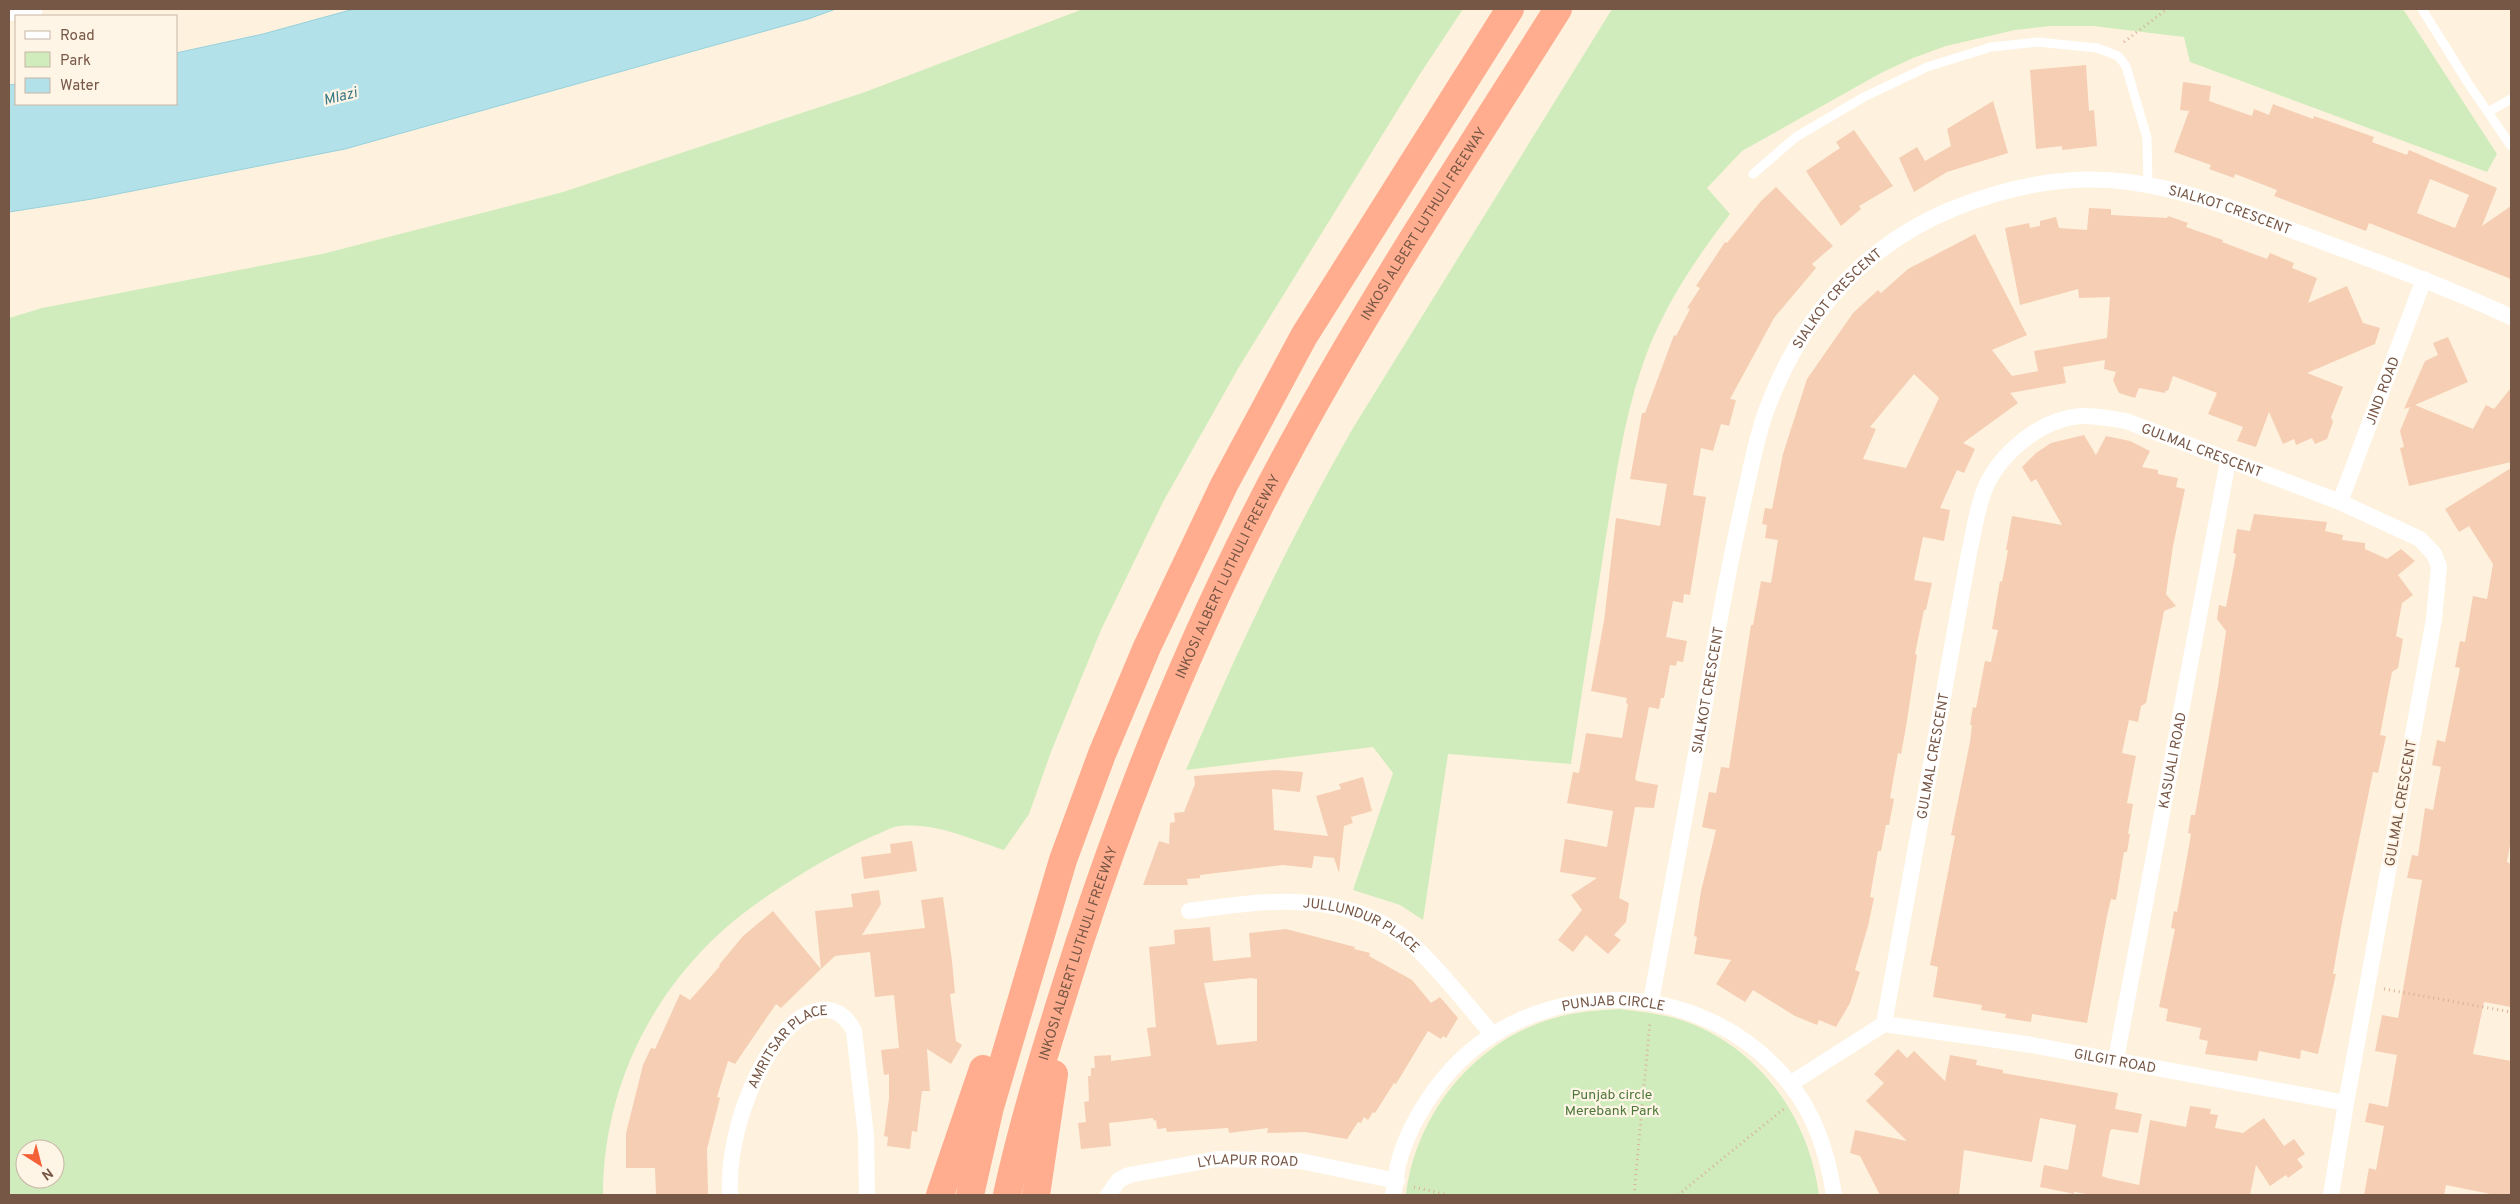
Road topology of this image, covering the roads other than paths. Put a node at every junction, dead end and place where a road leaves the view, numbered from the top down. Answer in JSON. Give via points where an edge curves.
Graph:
{"nodes":[{"id":1,"x":35,"y":9,"type":"edge"},
{"id":2,"x":1558,"y":9,"type":"edge"},
{"id":3,"x":2422,"y":9,"type":"edge"},
{"id":4,"x":9,"y":13,"type":"edge"},
{"id":5,"x":1506,"y":16,"type":"edge"},
{"id":6,"x":2511,"y":99,"type":"edge"},
{"id":7,"x":2488,"y":112,"type":"junction"},
{"id":8,"x":2511,"y":146,"type":"edge"},
{"id":9,"x":1753,"y":174,"type":"dead end"},
{"id":10,"x":2148,"y":186,"type":"junction"},
{"id":11,"x":2424,"y":280,"type":"junction"},
{"id":12,"x":2511,"y":317,"type":"edge"},
{"id":13,"x":2228,"y":461,"type":"junction"},
{"id":14,"x":2340,"y":502,"type":"junction"},
{"id":15,"x":1063,"y":860,"type":"junction"},
{"id":16,"x":1189,"y":911,"type":"dead end"},
{"id":17,"x":1652,"y":1001,"type":"junction"},
{"id":18,"x":1059,"y":1008,"type":"junction"},
{"id":19,"x":1884,"y":1024,"type":"junction"},
{"id":20,"x":1493,"y":1034,"type":"junction"},
{"id":21,"x":2116,"y":1059,"type":"junction"},
{"id":22,"x":1790,"y":1084,"type":"junction"},
{"id":23,"x":2346,"y":1103,"type":"junction"},
{"id":24,"x":1395,"y":1188,"type":"edge"},
{"id":25,"x":730,"y":1195,"type":"edge"},
{"id":26,"x":867,"y":1195,"type":"edge"},
{"id":27,"x":940,"y":1195,"type":"edge"},
{"id":28,"x":970,"y":1195,"type":"edge"},
{"id":29,"x":1007,"y":1195,"type":"edge"},
{"id":30,"x":1036,"y":1195,"type":"edge"},
{"id":31,"x":1108,"y":1195,"type":"edge"},
{"id":32,"x":1834,"y":1195,"type":"edge"},
{"id":33,"x":2331,"y":1195,"type":"edge"}],
"edges":[{"from":1,"to":4,"type":"street"},
{"from":2,"to":18,"type":"highway","name":"INKOSI ALBERT LUTHULI FREEWAY","via":[[1354,336],[1259,507],[1197,635],[1154,737],[1120,824]]},
{"from":3,"to":7,"type":"lane"},
{"from":5,"to":15,"type":"highway","via":[[1304,336],[1224,485],[1147,647],[1102,754]]},
{"from":6,"to":7,"type":"lane"},
{"from":7,"to":8,"type":"lane"},
{"from":9,"to":10,"type":"lane","via":[[1796,137],[1927,67],[1991,48],[2038,42],[2097,48],[2118,56],[2126,66],[2147,138]]},
{"from":10,"to":11,"type":"street","name":"SIALKOT CRESCENT","via":[[2174,190],[2238,210]]},
{"from":10,"to":17,"type":"street","name":"SIALKOT CRESCENT","via":[[2127,182],[2047,182],[2002,191],[1946,212],[1922,223],[1861,264],[1828,299],[1800,342],[1761,424],[1733,543]]},
{"from":11,"to":12,"type":"street","name":"SIALKOT CRESCENT"},
{"from":11,"to":14,"type":"street","name":"JIND ROAD"},
{"from":13,"to":14,"type":"street","name":"GULMAL CRESCENT"},
{"from":13,"to":19,"type":"street","name":"GULMAL CRESCENT","via":[[2126,421],[2079,416],[2048,425],[2028,437],[2006,455],[1996,469],[1985,488],[1969,553]]},
{"from":13,"to":21,"type":"street","name":"KASUALI ROAD"},
{"from":14,"to":23,"type":"street","name":"GULMAL CRESCENT","via":[[2420,539],[2434,554],[2439,566],[2434,619]]},
{"from":15,"to":27,"type":"highway","via":[[992,1043]]},
{"from":15,"to":28,"type":"highway","via":[[990,1107]]},
{"from":16,"to":20,"type":"street","name":"JULLUNDUR PLACE","via":[[1271,901],[1334,906],[1365,915],[1413,945]]},
{"from":17,"to":20,"type":"street","name":"PUNJAB CIRCLE","via":[[1619,998],[1554,1006]]},
{"from":17,"to":22,"type":"street","name":"PUNJAB CIRCLE","via":[[1716,1022],[1744,1040]]},
{"from":18,"to":29,"type":"highway","name":"INKOSI ALBERT LUTHULI FREEWAY"},
{"from":18,"to":30,"type":"highway","via":[[1052,1098]]},
{"from":19,"to":21,"type":"street","name":"GILGIT ROAD"},
{"from":19,"to":22,"type":"street"},
{"from":20,"to":24,"type":"street","name":"PUNJAB CIRCLE","via":[[1462,1059],[1434,1090],[1413,1126],[1398,1165]]},
{"from":21,"to":23,"type":"street","name":"GILGIT ROAD"},
{"from":22,"to":32,"type":"street","name":"PUNJAB CIRCLE","via":[[1809,1113],[1821,1140]]},
{"from":23,"to":33,"type":"street","name":"GULMAL CRESCENT"},
{"from":24,"to":31,"type":"street","name":"LYLAPUR ROAD","via":[[1300,1161],[1217,1159],[1129,1175],[1120,1180]]},
{"from":25,"to":26,"type":"street","name":"AMRITSAR PLACE","via":[[737,1128],[750,1090],[774,1046],[790,1028],[809,1014],[824,1010],[839,1013],[854,1031],[866,1136]]}]}
